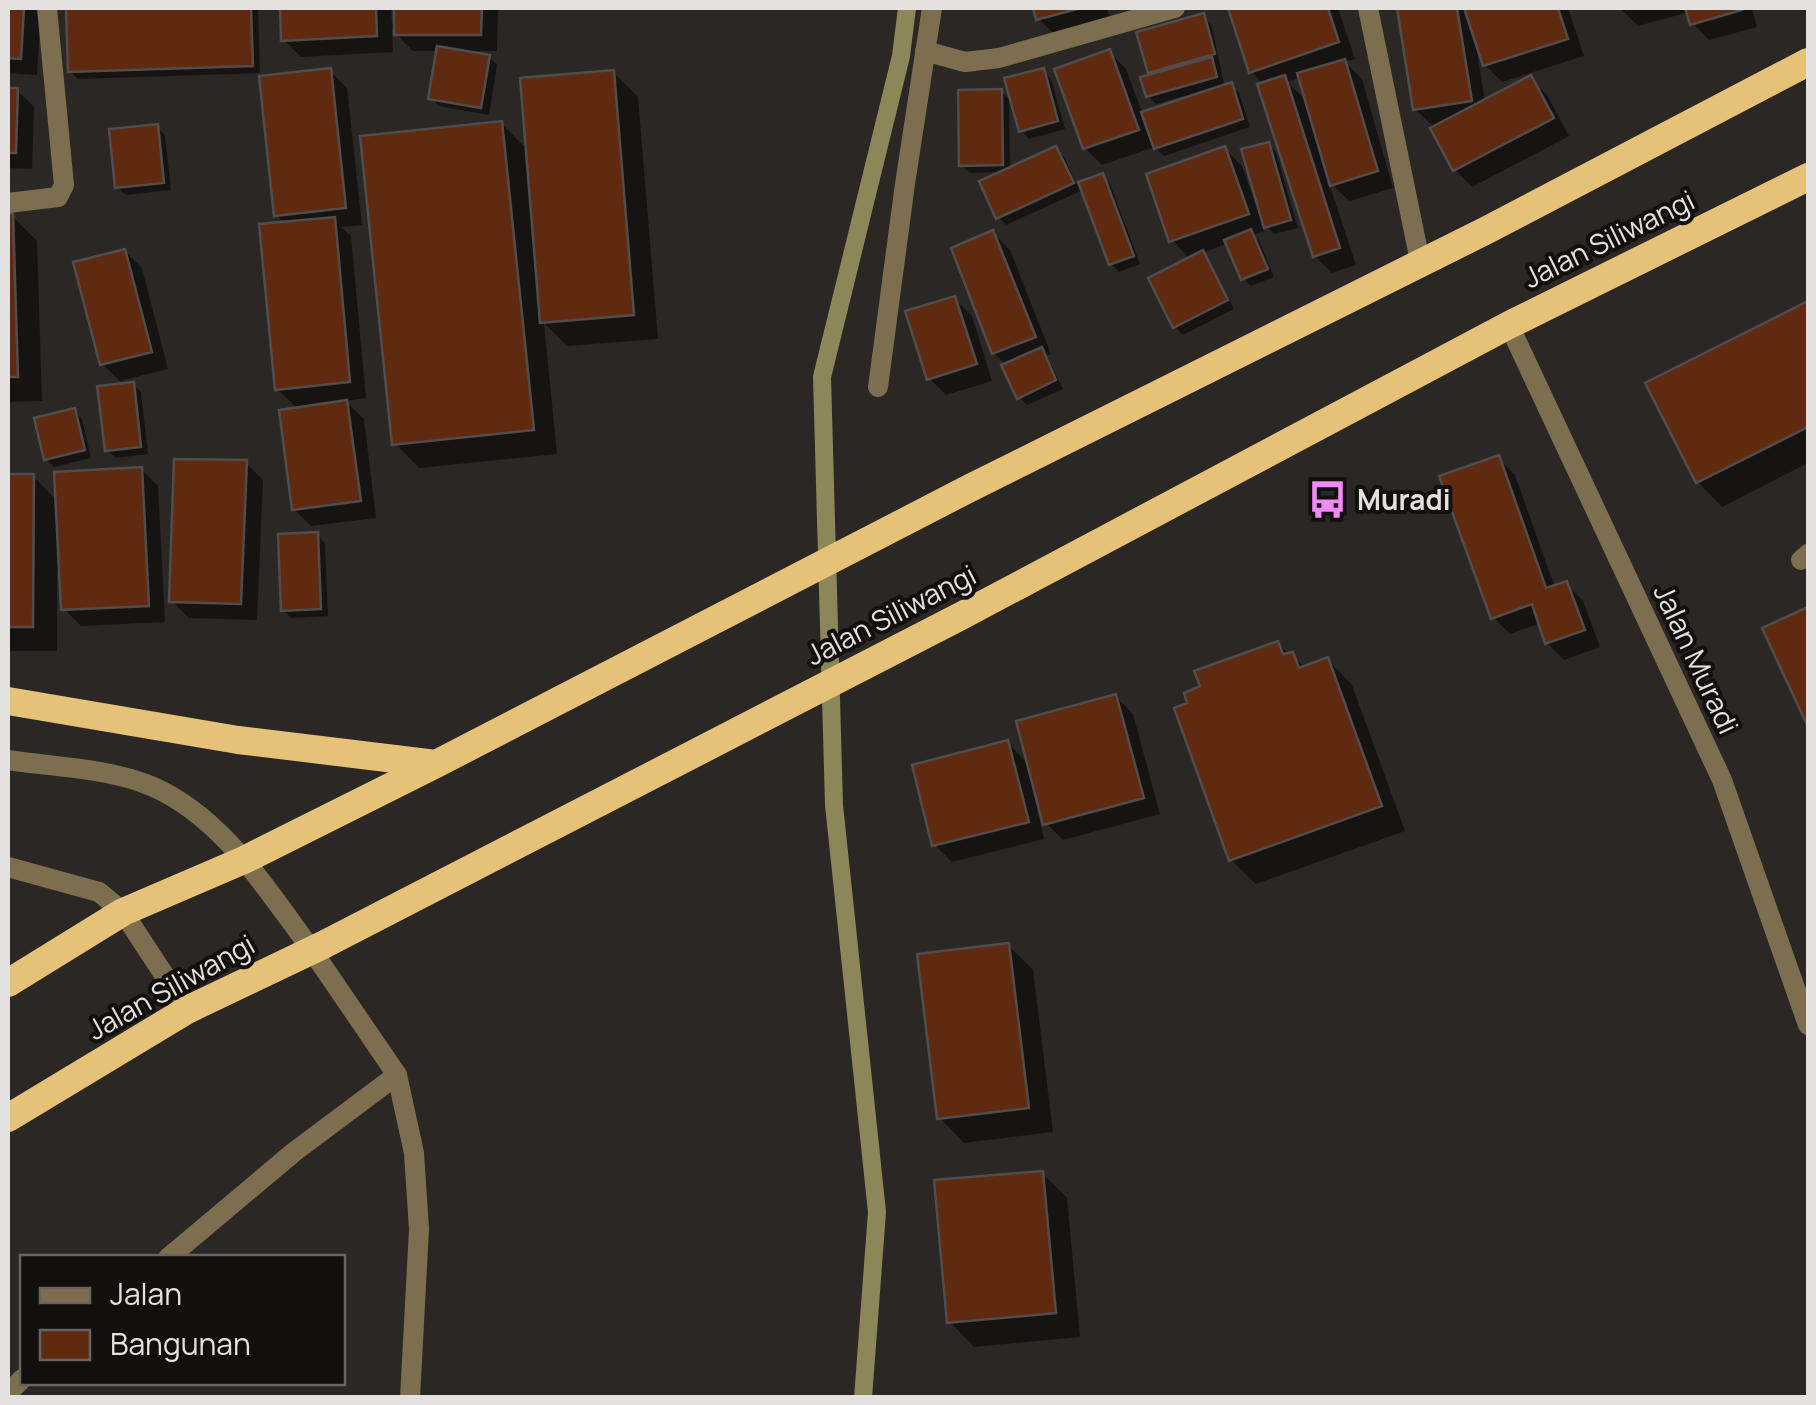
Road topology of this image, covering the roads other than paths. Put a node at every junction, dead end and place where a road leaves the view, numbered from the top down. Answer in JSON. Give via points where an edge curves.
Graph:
{"nodes":[{"id":1,"x":48,"y":8,"type":"edge"},
{"id":2,"x":932,"y":8,"type":"edge"},
{"id":3,"x":1175,"y":8,"type":"edge"},
{"id":4,"x":1368,"y":8,"type":"edge"},
{"id":5,"x":925,"y":51,"type":"junction"},
{"id":6,"x":1808,"y":62,"type":"edge"},
{"id":7,"x":1808,"y":177,"type":"edge"},
{"id":8,"x":8,"y":203,"type":"edge"},
{"id":9,"x":1420,"y":261,"type":"junction"},
{"id":10,"x":1509,"y":325,"type":"junction"},
{"id":11,"x":878,"y":387,"type":"dead end"},
{"id":12,"x":8,"y":701,"type":"edge"},
{"id":13,"x":8,"y":760,"type":"edge"},
{"id":14,"x":436,"y":764,"type":"junction"},
{"id":15,"x":244,"y":860,"type":"junction"},
{"id":16,"x":8,"y":867,"type":"edge"},
{"id":17,"x":123,"y":912,"type":"junction"},
{"id":18,"x":311,"y":949,"type":"junction"},
{"id":19,"x":8,"y":983,"type":"edge"},
{"id":20,"x":187,"y":1010,"type":"junction"},
{"id":21,"x":1808,"y":1025,"type":"edge"},
{"id":22,"x":397,"y":1074,"type":"junction"},
{"id":23,"x":8,"y":1118,"type":"edge"},
{"id":24,"x":172,"y":1255,"type":"edge"},
{"id":25,"x":410,"y":1398,"type":"edge"}],
"edges":[{"from":1,"to":8,"type":"street","via":[[64,185],[58,198]]},
{"from":2,"to":5,"type":"street"},
{"from":3,"to":5,"type":"street","via":[[1000,58],[965,62]]},
{"from":4,"to":9,"type":"street"},
{"from":5,"to":11,"type":"street"},
{"from":6,"to":9,"type":"highway"},
{"from":7,"to":10,"type":"highway","name":"Jalan Siliwangi"},
{"from":9,"to":14,"type":"highway"},
{"from":10,"to":18,"type":"highway","name":"Jalan Siliwangi"},
{"from":10,"to":21,"type":"street","name":"Jalan Muradi","via":[[1722,780]]},
{"from":12,"to":14,"type":"highway","via":[[238,740]]},
{"from":13,"to":15,"type":"street","via":[[151,786],[190,808]]},
{"from":14,"to":15,"type":"highway"},
{"from":15,"to":17,"type":"highway"},
{"from":15,"to":18,"type":"street"},
{"from":16,"to":17,"type":"street","via":[[99,892]]},
{"from":17,"to":19,"type":"highway"},
{"from":17,"to":20,"type":"street"},
{"from":18,"to":20,"type":"highway","name":"Jalan Siliwangi"},
{"from":18,"to":22,"type":"street"},
{"from":20,"to":23,"type":"highway","name":"Jalan Siliwangi"},
{"from":22,"to":24,"type":"street"},
{"from":22,"to":25,"type":"street","via":[[414,1153],[418,1230]]}]}
